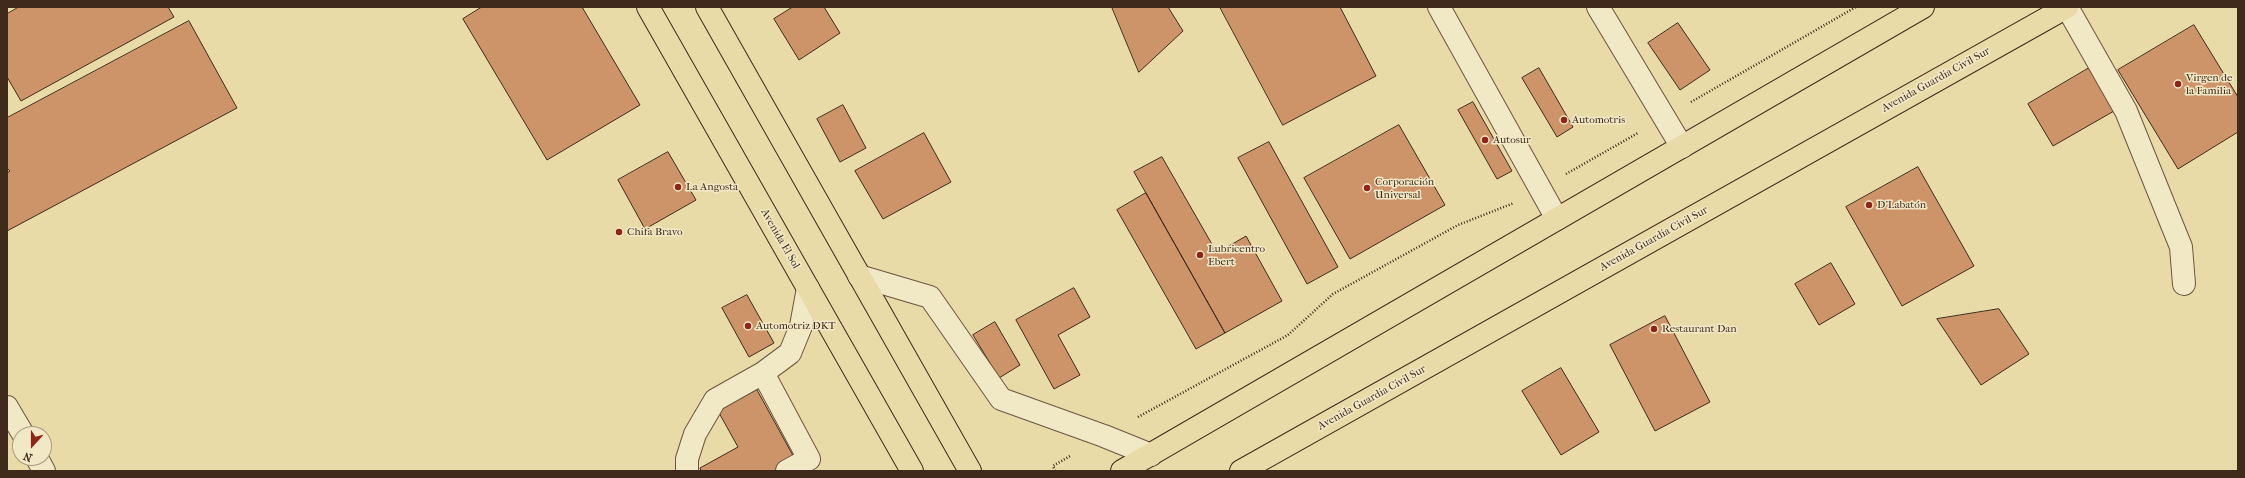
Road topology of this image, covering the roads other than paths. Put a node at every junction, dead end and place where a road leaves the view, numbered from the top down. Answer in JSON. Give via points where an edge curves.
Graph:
{"nodes":[{"id":1,"x":648,"y":7,"type":"edge"},
{"id":2,"x":708,"y":7,"type":"edge"},
{"id":3,"x":1439,"y":7,"type":"edge"},
{"id":4,"x":1598,"y":7,"type":"edge"},
{"id":5,"x":1924,"y":7,"type":"edge"},
{"id":6,"x":2067,"y":7,"type":"edge"},
{"id":7,"x":1682,"y":147,"type":"junction"},
{"id":8,"x":1557,"y":219,"type":"junction"},
{"id":9,"x":859,"y":276,"type":"junction"},
{"id":10,"x":2184,"y":284,"type":"dead end"},
{"id":11,"x":808,"y":288,"type":"junction"},
{"id":12,"x":763,"y":372,"type":"junction"},
{"id":13,"x":7,"y":407,"type":"edge"},
{"id":14,"x":18,"y":426,"type":"edge"},
{"id":15,"x":1151,"y":455,"type":"junction"},
{"id":16,"x":812,"y":465,"type":"edge"},
{"id":17,"x":687,"y":471,"type":"edge"},
{"id":18,"x":787,"y":471,"type":"edge"},
{"id":19,"x":912,"y":471,"type":"edge"},
{"id":20,"x":970,"y":471,"type":"edge"},
{"id":21,"x":1122,"y":471,"type":"edge"},
{"id":22,"x":1241,"y":471,"type":"edge"}],
"edges":[{"from":1,"to":11,"type":"main road","name":"Avenida El Sol"},
{"from":2,"to":9,"type":"main road"},
{"from":3,"to":8,"type":"street"},
{"from":4,"to":7,"type":"street"},
{"from":5,"to":7,"type":"main road"},
{"from":6,"to":10,"type":"street","via":[[2126,111],[2181,247]]},
{"from":6,"to":22,"type":"main road","name":"Avenida Guardia Civil Sur"},
{"from":7,"to":8,"type":"main road"},
{"from":8,"to":15,"type":"main road"},
{"from":9,"to":15,"type":"street","via":[[930,297],[1001,399]]},
{"from":9,"to":20,"type":"main road"},
{"from":11,"to":12,"type":"street","via":[[801,326],[790,353]]},
{"from":11,"to":19,"type":"main road","name":"Avenida El Sol"},
{"from":12,"to":16,"type":"street"},
{"from":12,"to":17,"type":"street","via":[[714,400],[695,434],[687,459]]},
{"from":13,"to":14,"type":"street"},
{"from":15,"to":21,"type":"main road"},
{"from":16,"to":18,"type":"street"}]}
